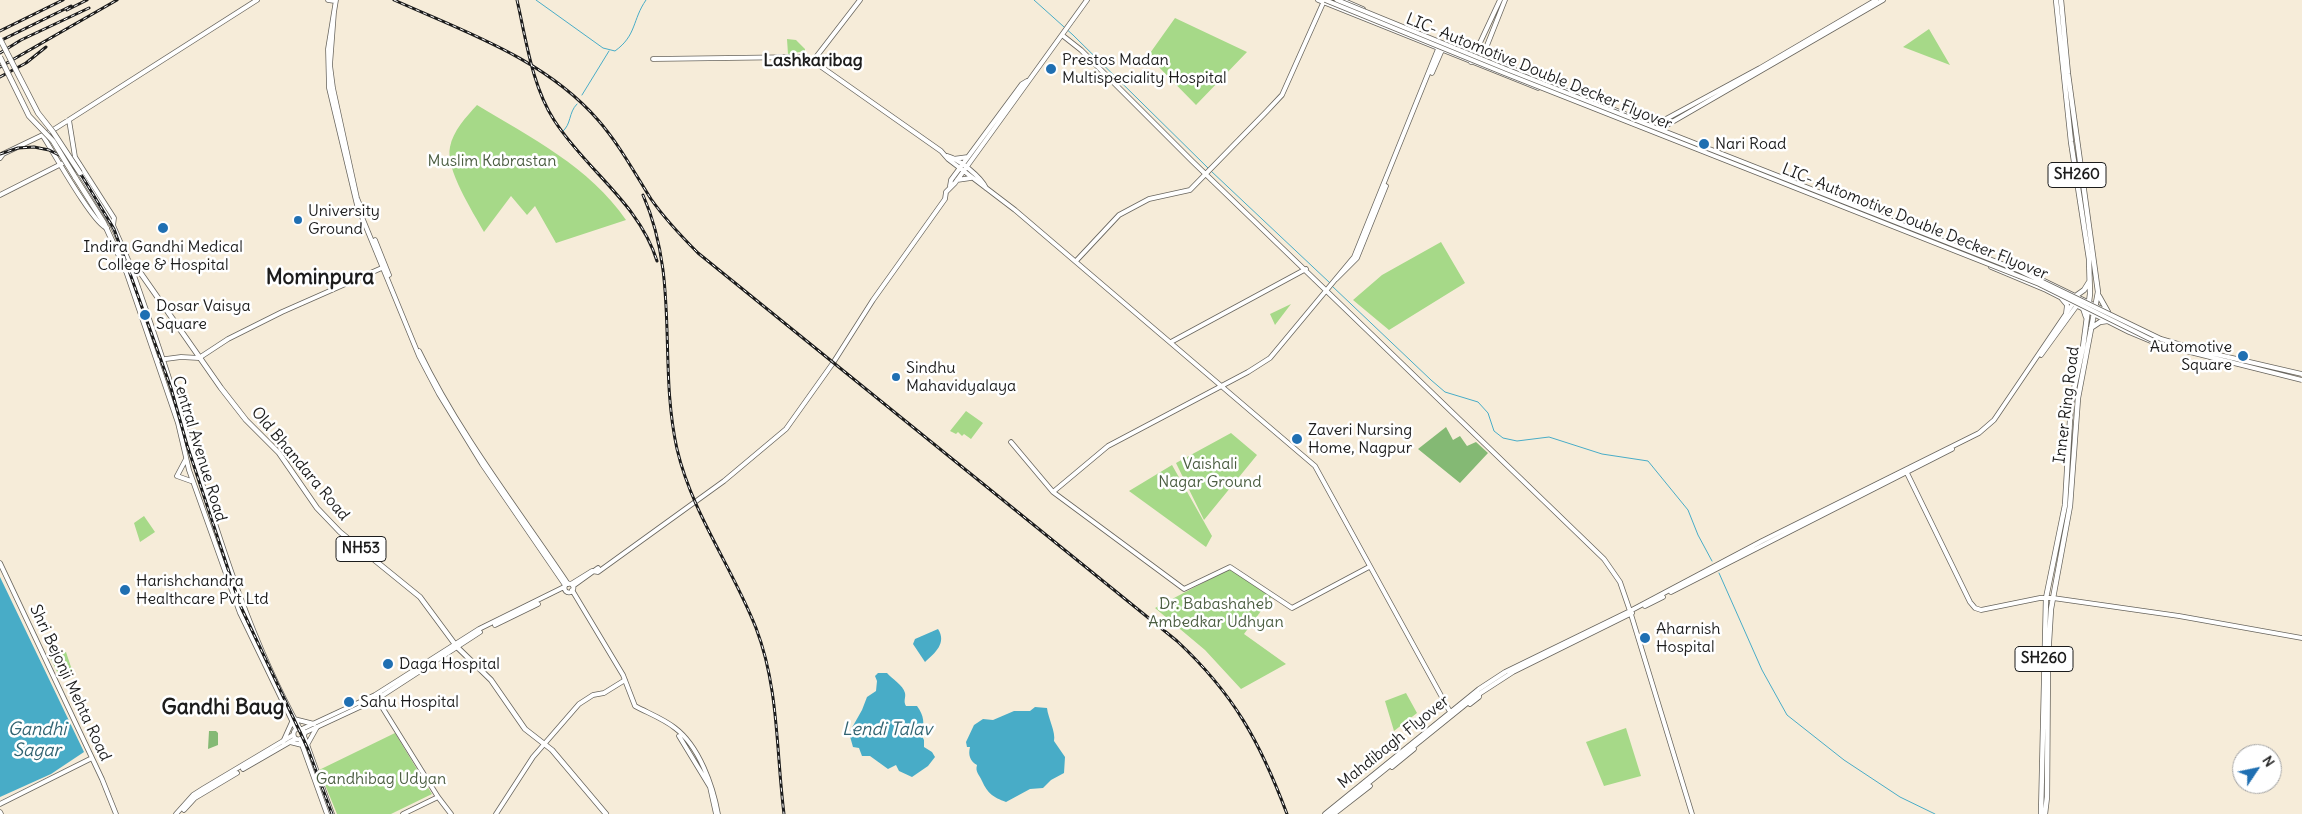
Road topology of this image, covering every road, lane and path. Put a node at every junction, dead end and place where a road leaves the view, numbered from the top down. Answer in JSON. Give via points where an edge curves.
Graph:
{"nodes":[{"id":1,"x":257,"y":0,"type":"edge"},
{"id":2,"x":328,"y":0,"type":"edge"},
{"id":3,"x":860,"y":0,"type":"edge"},
{"id":4,"x":1087,"y":0,"type":"edge"},
{"id":5,"x":1318,"y":0,"type":"edge"},
{"id":6,"x":1337,"y":0,"type":"edge"},
{"id":7,"x":1342,"y":0,"type":"edge"},
{"id":8,"x":1500,"y":0,"type":"edge"},
{"id":9,"x":1504,"y":0,"type":"edge"},
{"id":10,"x":1876,"y":0,"type":"edge"},
{"id":11,"x":1883,"y":0,"type":"edge"},
{"id":12,"x":2056,"y":0,"type":"edge"},
{"id":13,"x":2061,"y":0,"type":"edge"},
{"id":14,"x":336,"y":1,"type":"edge"},
{"id":15,"x":1325,"y":1,"type":"edge"},
{"id":16,"x":1855,"y":15,"type":"junction"},
{"id":17,"x":1063,"y":33,"type":"junction"},
{"id":18,"x":0,"y":39,"type":"edge"},
{"id":19,"x":1480,"y":43,"type":"junction"},
{"id":20,"x":1486,"y":46,"type":"junction"},
{"id":21,"x":1463,"y":50,"type":"junction"},
{"id":22,"x":1439,"y":52,"type":"junction"},
{"id":23,"x":1474,"y":54,"type":"junction"},
{"id":24,"x":0,"y":56,"type":"edge"},
{"id":25,"x":1482,"y":57,"type":"junction"},
{"id":26,"x":653,"y":59,"type":"dead end"},
{"id":27,"x":813,"y":61,"type":"junction"},
{"id":28,"x":1492,"y":61,"type":"junction"},
{"id":29,"x":1471,"y":62,"type":"junction"},
{"id":30,"x":1479,"y":65,"type":"junction"},
{"id":31,"x":1729,"y":86,"type":"junction"},
{"id":32,"x":69,"y":120,"type":"junction"},
{"id":33,"x":1655,"y":125,"type":"junction"},
{"id":34,"x":1661,"y":128,"type":"junction"},
{"id":35,"x":1647,"y":130,"type":"junction"},
{"id":36,"x":1653,"y":133,"type":"junction"},
{"id":37,"x":43,"y":136,"type":"junction"},
{"id":38,"x":1,"y":155,"type":"edge"},
{"id":39,"x":947,"y":156,"type":"junction"},
{"id":40,"x":75,"y":157,"type":"junction"},
{"id":41,"x":969,"y":158,"type":"junction"},
{"id":42,"x":953,"y":159,"type":"junction"},
{"id":43,"x":60,"y":165,"type":"junction"},
{"id":44,"x":962,"y":168,"type":"junction"},
{"id":45,"x":971,"y":172,"type":"junction"},
{"id":46,"x":1206,"y":174,"type":"junction"},
{"id":47,"x":972,"y":178,"type":"junction"},
{"id":48,"x":957,"y":180,"type":"junction"},
{"id":49,"x":950,"y":186,"type":"junction"},
{"id":50,"x":986,"y":188,"type":"junction"},
{"id":51,"x":946,"y":192,"type":"junction"},
{"id":52,"x":0,"y":195,"type":"edge"},
{"id":53,"x":942,"y":199,"type":"dead end"},
{"id":54,"x":112,"y":224,"type":"junction"},
{"id":55,"x":106,"y":226,"type":"junction"},
{"id":56,"x":1076,"y":261,"type":"junction"},
{"id":57,"x":133,"y":266,"type":"junction"},
{"id":58,"x":384,"y":266,"type":"junction"},
{"id":59,"x":1306,"y":269,"type":"junction"},
{"id":60,"x":126,"y":271,"type":"junction"},
{"id":61,"x":2090,"y":276,"type":"junction"},
{"id":62,"x":1326,"y":289,"type":"junction"},
{"id":63,"x":2098,"y":292,"type":"junction"},
{"id":64,"x":2058,"y":295,"type":"junction"},
{"id":65,"x":2079,"y":297,"type":"junction"},
{"id":66,"x":2075,"y":304,"type":"junction"},
{"id":67,"x":2096,"y":305,"type":"junction"},
{"id":68,"x":2087,"y":307,"type":"junction"},
{"id":69,"x":2108,"y":312,"type":"junction"},
{"id":70,"x":2094,"y":314,"type":"junction"},
{"id":71,"x":2068,"y":316,"type":"junction"},
{"id":72,"x":2107,"y":321,"type":"junction"},
{"id":73,"x":2091,"y":328,"type":"junction"},
{"id":74,"x":1171,"y":342,"type":"junction"},
{"id":75,"x":199,"y":358,"type":"junction"},
{"id":76,"x":160,"y":360,"type":"junction"},
{"id":77,"x":2302,"y":374,"type":"edge"},
{"id":78,"x":2302,"y":381,"type":"edge"},
{"id":79,"x":1223,"y":386,"type":"junction"},
{"id":80,"x":1011,"y":442,"type":"dead end"},
{"id":81,"x":186,"y":459,"type":"junction"},
{"id":82,"x":1906,"y":470,"type":"junction"},
{"id":83,"x":193,"y":482,"type":"junction"},
{"id":84,"x":1053,"y":492,"type":"junction"},
{"id":85,"x":0,"y":563,"type":"edge"},
{"id":86,"x":1370,"y":567,"type":"junction"},
{"id":87,"x":569,"y":587,"type":"junction"},
{"id":88,"x":2046,"y":598,"type":"junction"},
{"id":89,"x":2053,"y":598,"type":"junction"},
{"id":90,"x":1631,"y":612,"type":"junction"},
{"id":91,"x":2302,"y":638,"type":"edge"},
{"id":92,"x":456,"y":645,"type":"junction"},
{"id":93,"x":437,"y":657,"type":"junction"},
{"id":94,"x":625,"y":681,"type":"junction"},
{"id":95,"x":1477,"y":694,"type":"junction"},
{"id":96,"x":377,"y":699,"type":"junction"},
{"id":97,"x":1449,"y":710,"type":"dead end"},
{"id":98,"x":293,"y":721,"type":"junction"},
{"id":99,"x":315,"y":726,"type":"junction"},
{"id":100,"x":301,"y":731,"type":"junction"},
{"id":101,"x":294,"y":737,"type":"junction"},
{"id":102,"x":300,"y":740,"type":"junction"},
{"id":103,"x":283,"y":742,"type":"junction"},
{"id":104,"x":290,"y":742,"type":"junction"},
{"id":105,"x":544,"y":744,"type":"junction"},
{"id":106,"x":305,"y":745,"type":"junction"},
{"id":107,"x":269,"y":752,"type":"junction"},
{"id":108,"x":92,"y":758,"type":"junction"},
{"id":109,"x":438,"y":797,"type":"junction"},
{"id":110,"x":0,"y":804,"type":"edge"},
{"id":111,"x":1335,"y":813,"type":"edge"},
{"id":112,"x":116,"y":814,"type":"edge"},
{"id":113,"x":178,"y":814,"type":"edge"},
{"id":114,"x":327,"y":814,"type":"edge"},
{"id":115,"x":332,"y":814,"type":"edge"},
{"id":116,"x":402,"y":814,"type":"edge"},
{"id":117,"x":451,"y":814,"type":"edge"},
{"id":118,"x":496,"y":814,"type":"edge"},
{"id":119,"x":606,"y":814,"type":"edge"},
{"id":120,"x":717,"y":814,"type":"edge"},
{"id":121,"x":1325,"y":814,"type":"edge"},
{"id":122,"x":1330,"y":814,"type":"edge"},
{"id":123,"x":1692,"y":814,"type":"edge"},
{"id":124,"x":2041,"y":814,"type":"edge"},
{"id":125,"x":2045,"y":814,"type":"edge"}],
"edges":[{"from":1,"to":32,"type":"main road"},
{"from":2,"to":14,"type":"main road"},
{"from":3,"to":27,"type":"main road"},
{"from":4,"to":17,"type":"main road"},
{"from":5,"to":15,"type":"main road"},
{"from":6,"to":77,"type":"main road","name":"LIC- Automotive Double Decker Flyover","bridge":true,"via":[[2020,271],[2162,339],[2202,352]]},
{"from":7,"to":21,"type":"main road"},
{"from":8,"to":19,"type":"main road"},
{"from":9,"to":20,"type":"main road"},
{"from":10,"to":16,"type":"main road"},
{"from":11,"to":16,"type":"main road"},
{"from":12,"to":61,"type":"highway","name":"Inner Ring Road","number":"SH260"},
{"from":13,"to":63,"type":"highway","name":"Inner Ring Road"},
{"from":14,"to":58,"type":"main road","via":[[330,64],[337,113],[357,198]]},
{"from":15,"to":22,"type":"main road","via":[[1432,46]]},
{"from":15,"to":46,"type":"main road","via":[[1282,95]]},
{"from":15,"to":78,"type":"main road","name":"LIC- Automotive Double Decker Flyover","bridge":true,"via":[[2039,284],[2158,343]]},
{"from":16,"to":31,"type":"main road"},
{"from":17,"to":41,"type":"main road"},
{"from":17,"to":46,"type":"main road"},
{"from":18,"to":54,"type":"highway","number":"NH53","bridge":true,"via":[[38,113]]},
{"from":19,"to":21,"type":"main road"},
{"from":19,"to":23,"type":"main road"},
{"from":20,"to":25,"type":"main road"},
{"from":20,"to":28,"type":"main road"},
{"from":21,"to":23,"type":"main road"},
{"from":22,"to":29,"type":"main road"},
{"from":22,"to":62,"type":"main road","via":[[1356,257]]},
{"from":23,"to":25,"type":"main road"},
{"from":23,"to":29,"type":"main road"},
{"from":24,"to":55,"type":"highway","name":"Central Avenue Road","bridge":true,"via":[[29,116],[53,141]]},
{"from":25,"to":28,"type":"main road"},
{"from":25,"to":30,"type":"main road"},
{"from":26,"to":27,"type":"main road","via":[[801,57]]},
{"from":27,"to":39,"type":"main road"},
{"from":28,"to":33,"type":"main road"},
{"from":29,"to":30,"type":"main road"},
{"from":30,"to":35,"type":"main road"},
{"from":31,"to":33,"type":"main road"},
{"from":31,"to":34,"type":"main road"},
{"from":32,"to":37,"type":"main road"},
{"from":32,"to":40,"type":"main road"},
{"from":33,"to":34,"type":"main road"},
{"from":33,"to":35,"type":"main road"},
{"from":34,"to":36,"type":"main road"},
{"from":34,"to":65,"type":"main road","via":[[1968,249]]},
{"from":35,"to":36,"type":"main road"},
{"from":36,"to":64,"type":"main road"},
{"from":37,"to":38,"type":"main road"},
{"from":37,"to":43,"type":"main road"},
{"from":39,"to":42,"type":"main road"},
{"from":39,"to":44,"type":"main road"},
{"from":40,"to":43,"type":"main road"},
{"from":40,"to":54,"type":"main road","via":[[114,218]]},
{"from":41,"to":42,"type":"main road"},
{"from":41,"to":44,"type":"main road"},
{"from":41,"to":45,"type":"main road"},
{"from":42,"to":44,"type":"main road"},
{"from":43,"to":52,"type":"main road"},
{"from":43,"to":55,"type":"main road","via":[[97,221],[103,228]]},
{"from":44,"to":45,"type":"main road"},
{"from":44,"to":47,"type":"main road"},
{"from":44,"to":48,"type":"main road"},
{"from":44,"to":49,"type":"main road"},
{"from":45,"to":50,"type":"main road"},
{"from":46,"to":56,"type":"main road","via":[[1190,190],[1149,199],[1119,215]]},
{"from":46,"to":59,"type":"main road"},
{"from":47,"to":48,"type":"main road"},
{"from":47,"to":50,"type":"main road"},
{"from":48,"to":49,"type":"main road"},
{"from":49,"to":51,"type":"main road"},
{"from":50,"to":56,"type":"main road"},
{"from":51,"to":53,"type":"main road"},
{"from":51,"to":87,"type":"main road","via":[[945,199],[786,429],[675,518],[598,572],[596,569]]},
{"from":54,"to":57,"type":"highway","number":"NH53"},
{"from":55,"to":60,"type":"highway","name":"Central Avenue Road"},
{"from":56,"to":74,"type":"main road"},
{"from":57,"to":60,"type":"highway"},
{"from":57,"to":75,"type":"highway","name":"Old Bhandara Road","number":"NH53"},
{"from":57,"to":76,"type":"main road","name":"Central Avenue Road"},
{"from":58,"to":75,"type":"main road","via":[[282,312],[228,339]]},
{"from":58,"to":87,"type":"main road","via":[[420,353],[442,393]]},
{"from":59,"to":62,"type":"main road"},
{"from":59,"to":74,"type":"main road"},
{"from":60,"to":76,"type":"main road","name":"Central Avenue Road"},
{"from":61,"to":65,"type":"highway"},
{"from":61,"to":68,"type":"highway","name":"Inner Ring Road","number":"SH260"},
{"from":62,"to":79,"type":"main road","via":[[1270,358]]},
{"from":62,"to":90,"type":"main road","via":[[1604,559],[1620,582]]},
{"from":63,"to":67,"type":"highway","name":"Inner Ring Road"},
{"from":63,"to":68,"type":"highway"},
{"from":63,"to":69,"type":"highway"},
{"from":64,"to":66,"type":"main road"},
{"from":64,"to":71,"type":"main road","via":[[2066,305]]},
{"from":65,"to":66,"type":"main road"},
{"from":65,"to":68,"type":"main road"},
{"from":66,"to":68,"type":"highway"},
{"from":66,"to":68,"type":"main road"},
{"from":66,"to":71,"type":"main road"},
{"from":67,"to":68,"type":"main road"},
{"from":67,"to":69,"type":"main road"},
{"from":67,"to":70,"type":"highway","name":"Inner Ring Road"},
{"from":68,"to":70,"type":"main road"},
{"from":68,"to":71,"type":"main road"},
{"from":68,"to":88,"type":"highway","name":"Inner Ring Road","number":"SH260","via":[[2071,404],[2065,505]]},
{"from":69,"to":77,"type":"main road","via":[[2173,342]]},
{"from":70,"to":72,"type":"main road"},
{"from":70,"to":73,"type":"highway","name":"Inner Ring Road"},
{"from":71,"to":82,"type":"main road","via":[[1990,424],[1979,433]]},
{"from":72,"to":73,"type":"highway"},
{"from":72,"to":78,"type":"main road","via":[[2173,349]]},
{"from":73,"to":89,"type":"highway","name":"Inner Ring Road","via":[[2078,398],[2070,506]]},
{"from":74,"to":79,"type":"main road"},
{"from":75,"to":76,"type":"main road"},
{"from":75,"to":92,"type":"highway","name":"Old Bhandara Road","number":"NH53","via":[[246,420],[279,453],[316,508],[340,532],[420,597]]},
{"from":76,"to":81,"type":"main road","name":"Central Avenue Road"},
{"from":76,"to":98,"type":"main road","name":"Central Avenue Road","via":[[238,596]]},
{"from":79,"to":84,"type":"main road","via":[[1108,446]]},
{"from":79,"to":86,"type":"main road","via":[[1315,466]]},
{"from":80,"to":84,"type":"main road"},
{"from":81,"to":83,"type":"main road","name":"Central Avenue Road"},
{"from":81,"to":83,"type":"main road","via":[[177,476]]},
{"from":82,"to":88,"type":"main road","via":[[1975,608],[1981,610]]},
{"from":82,"to":90,"type":"main road"},
{"from":83,"to":98,"type":"main road","name":"Central Avenue Road","via":[[243,622]]},
{"from":84,"to":86,"type":"main road","via":[[1184,589],[1230,566],[1292,608]]},
{"from":85,"to":108,"type":"main road","name":"Shri Bejonji Mehta Road"},
{"from":86,"to":97,"type":"main road"},
{"from":87,"to":92,"type":"main road"},
{"from":87,"to":94,"type":"main road"},
{"from":88,"to":89,"type":"main road"},
{"from":88,"to":124,"type":"highway","name":"Inner Ring Road","number":"SH260"},
{"from":89,"to":91,"type":"main road"},
{"from":89,"to":125,"type":"highway","name":"Inner Ring Road","via":[[2048,658]]},
{"from":90,"to":95,"type":"main road","via":[[1505,672]]},
{"from":90,"to":123,"type":"main road"},
{"from":92,"to":93,"type":"main road"},
{"from":92,"to":105,"type":"highway","name":"Old Bhandara Road","number":"NH53","via":[[484,671],[525,729]]},
{"from":93,"to":96,"type":"main road"},
{"from":93,"to":99,"type":"main road","via":[[374,696]]},
{"from":94,"to":105,"type":"main road","via":[[579,704]]},
{"from":94,"to":120,"type":"main road","via":[[634,706],[676,732],[696,758],[712,786]]},
{"from":95,"to":111,"type":"main road"},
{"from":95,"to":121,"type":"main road","name":"Mahdibagh Flyover"},
{"from":95,"to":122,"type":"main road","name":"Mahdibagh Flyover"},
{"from":96,"to":99,"type":"main road"},
{"from":96,"to":109,"type":"main road"},
{"from":98,"to":99,"type":"main road"},
{"from":98,"to":100,"type":"main road","name":"Central Avenue Road"},
{"from":98,"to":103,"type":"main road"},
{"from":99,"to":100,"type":"main road"},
{"from":99,"to":106,"type":"main road"},
{"from":100,"to":101,"type":"main road"},
{"from":100,"to":102,"type":"main road"},
{"from":100,"to":106,"type":"main road","name":"Central Avenue Road"},
{"from":101,"to":102,"type":"main road"},
{"from":101,"to":103,"type":"main road"},
{"from":101,"to":104,"type":"main road"},
{"from":102,"to":106,"type":"main road"},
{"from":103,"to":107,"type":"main road"},
{"from":104,"to":106,"type":"main road"},
{"from":104,"to":107,"type":"main road"},
{"from":105,"to":118,"type":"main road"},
{"from":105,"to":119,"type":"highway","name":"Old Bhandara Road","number":"NH53"},
{"from":106,"to":114,"type":"main road"},
{"from":106,"to":115,"type":"main road"},
{"from":107,"to":113,"type":"main road","via":[[198,792]]},
{"from":108,"to":110,"type":"main road"},
{"from":108,"to":112,"type":"main road","name":"Shri Bejonji Mehta Road"},
{"from":109,"to":116,"type":"main road"},
{"from":109,"to":117,"type":"main road"}]}
